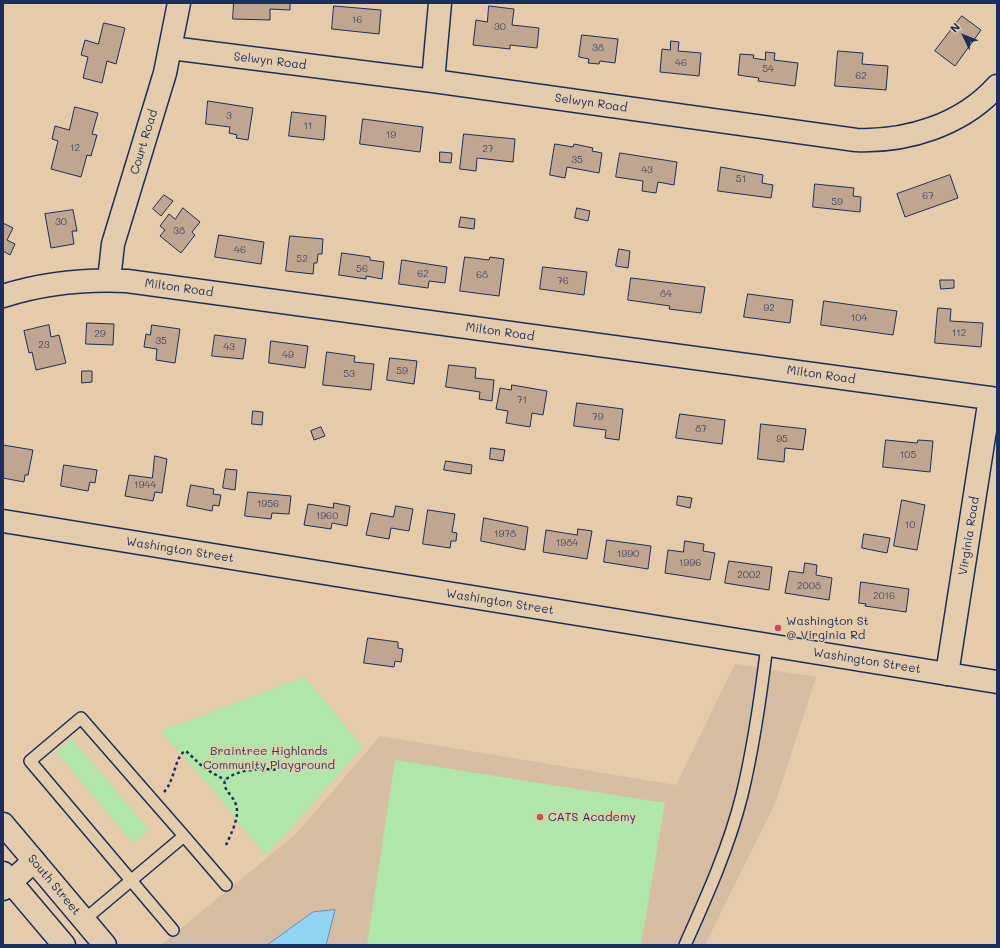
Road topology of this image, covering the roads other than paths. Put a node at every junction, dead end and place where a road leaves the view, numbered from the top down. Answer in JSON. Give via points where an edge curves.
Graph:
{"nodes":[{"id":1,"x":179,"y":3,"type":"edge"},
{"id":2,"x":440,"y":3,"type":"edge"},
{"id":3,"x":171,"y":48,"type":"junction"},
{"id":4,"x":433,"y":81,"type":"junction"},
{"id":5,"x":997,"y":86,"type":"edge"},
{"id":6,"x":109,"y":280,"type":"junction"},
{"id":7,"x":3,"y":296,"type":"edge"},
{"id":8,"x":993,"y":399,"type":"edge"},
{"id":9,"x":3,"y":521,"type":"edge"},
{"id":10,"x":767,"y":645,"type":"junction"},
{"id":11,"x":948,"y":674,"type":"junction"},
{"id":12,"x":997,"y":682,"type":"edge"},
{"id":13,"x":3,"y":824,"type":"edge"},
{"id":14,"x":184,"y":836,"type":"junction"},
{"id":15,"x":34,"y":861,"type":"junction"},
{"id":16,"x":6,"y":881,"type":"edge"},
{"id":17,"x":131,"y":881,"type":"junction"},
{"id":18,"x":226,"y":885,"type":"dead end"},
{"id":19,"x":84,"y":920,"type":"junction"},
{"id":20,"x":173,"y":930,"type":"dead end"},
{"id":21,"x":64,"y":945,"type":"edge"},
{"id":22,"x":105,"y":945,"type":"edge"},
{"id":23,"x":686,"y":945,"type":"edge"}],
"edges":[{"from":1,"to":3,"type":"street","name":"Court Road"},
{"from":2,"to":4,"type":"street"},
{"from":3,"to":4,"type":"street","name":"Selwyn Road"},
{"from":3,"to":6,"type":"street","name":"Court Road","via":[[158,100],[113,244]]},
{"from":4,"to":5,"type":"street","name":"Selwyn Road","via":[[870,140],[899,137],[945,123],[976,106]]},
{"from":6,"to":7,"type":"street","name":"Milton Road","via":[[53,284]]},
{"from":6,"to":8,"type":"street","name":"Milton Road"},
{"from":8,"to":11,"type":"street","name":"Virginia Road"},
{"from":9,"to":10,"type":"street","name":"Washington Street"},
{"from":10,"to":11,"type":"street","name":"Washington Street"},
{"from":10,"to":23,"type":"lane","via":[[754,738],[742,796],[713,881]]},
{"from":11,"to":12,"type":"street","name":"Washington Street"},
{"from":13,"to":15,"type":"street","name":"South Street"},
{"from":14,"to":17,"type":"lane"},
{"from":14,"to":17,"type":"lane","via":[[81,718],[30,761]]},
{"from":14,"to":18,"type":"lane"},
{"from":15,"to":16,"type":"street"},
{"from":15,"to":19,"type":"street","name":"South Street"},
{"from":16,"to":21,"type":"street"},
{"from":17,"to":19,"type":"lane"},
{"from":17,"to":20,"type":"lane"},
{"from":19,"to":22,"type":"street","name":"South Street"}]}
